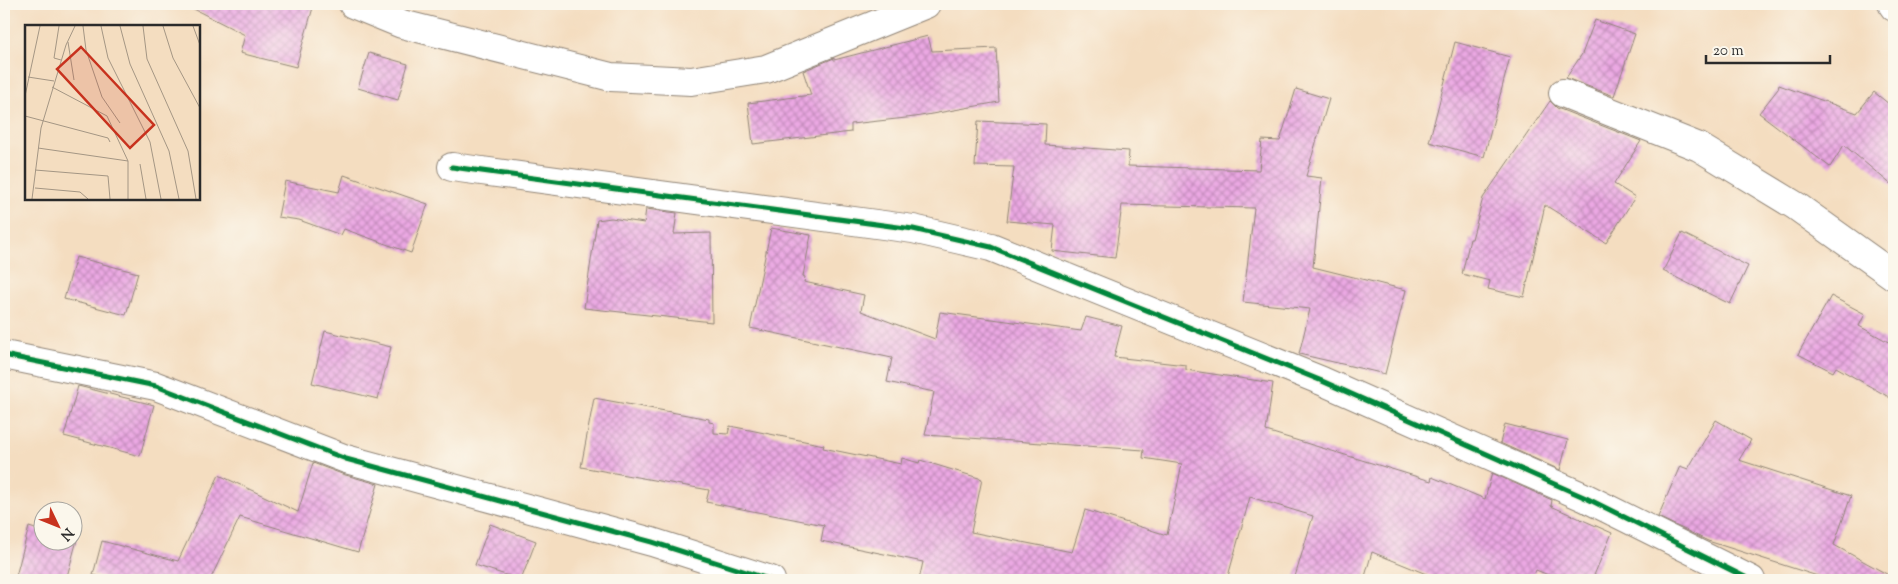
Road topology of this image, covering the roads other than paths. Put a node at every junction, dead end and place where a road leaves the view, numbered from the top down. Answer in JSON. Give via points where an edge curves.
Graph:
{"nodes":[{"id":1,"x":353,"y":4,"type":"edge"},
{"id":2,"x":926,"y":4,"type":"edge"},
{"id":3,"x":1563,"y":93,"type":"dead end"},
{"id":4,"x":452,"y":167,"type":"dead end"},
{"id":5,"x":1894,"y":276,"type":"edge"},
{"id":6,"x":4,"y":355,"type":"edge"},
{"id":7,"x":770,"y":580,"type":"edge"},
{"id":8,"x":1751,"y":580,"type":"edge"}],
"edges":[{"from":1,"to":2,"type":"street","via":[[402,24],[612,77],[691,81],[766,69]]},
{"from":3,"to":5,"type":"street","via":[[1699,147],[1796,206]]},
{"from":4,"to":8,"type":"street","via":[[913,229],[991,247],[1377,406],[1586,498]]},
{"from":6,"to":7,"type":"street","via":[[156,386],[346,459],[652,542]]}]}
